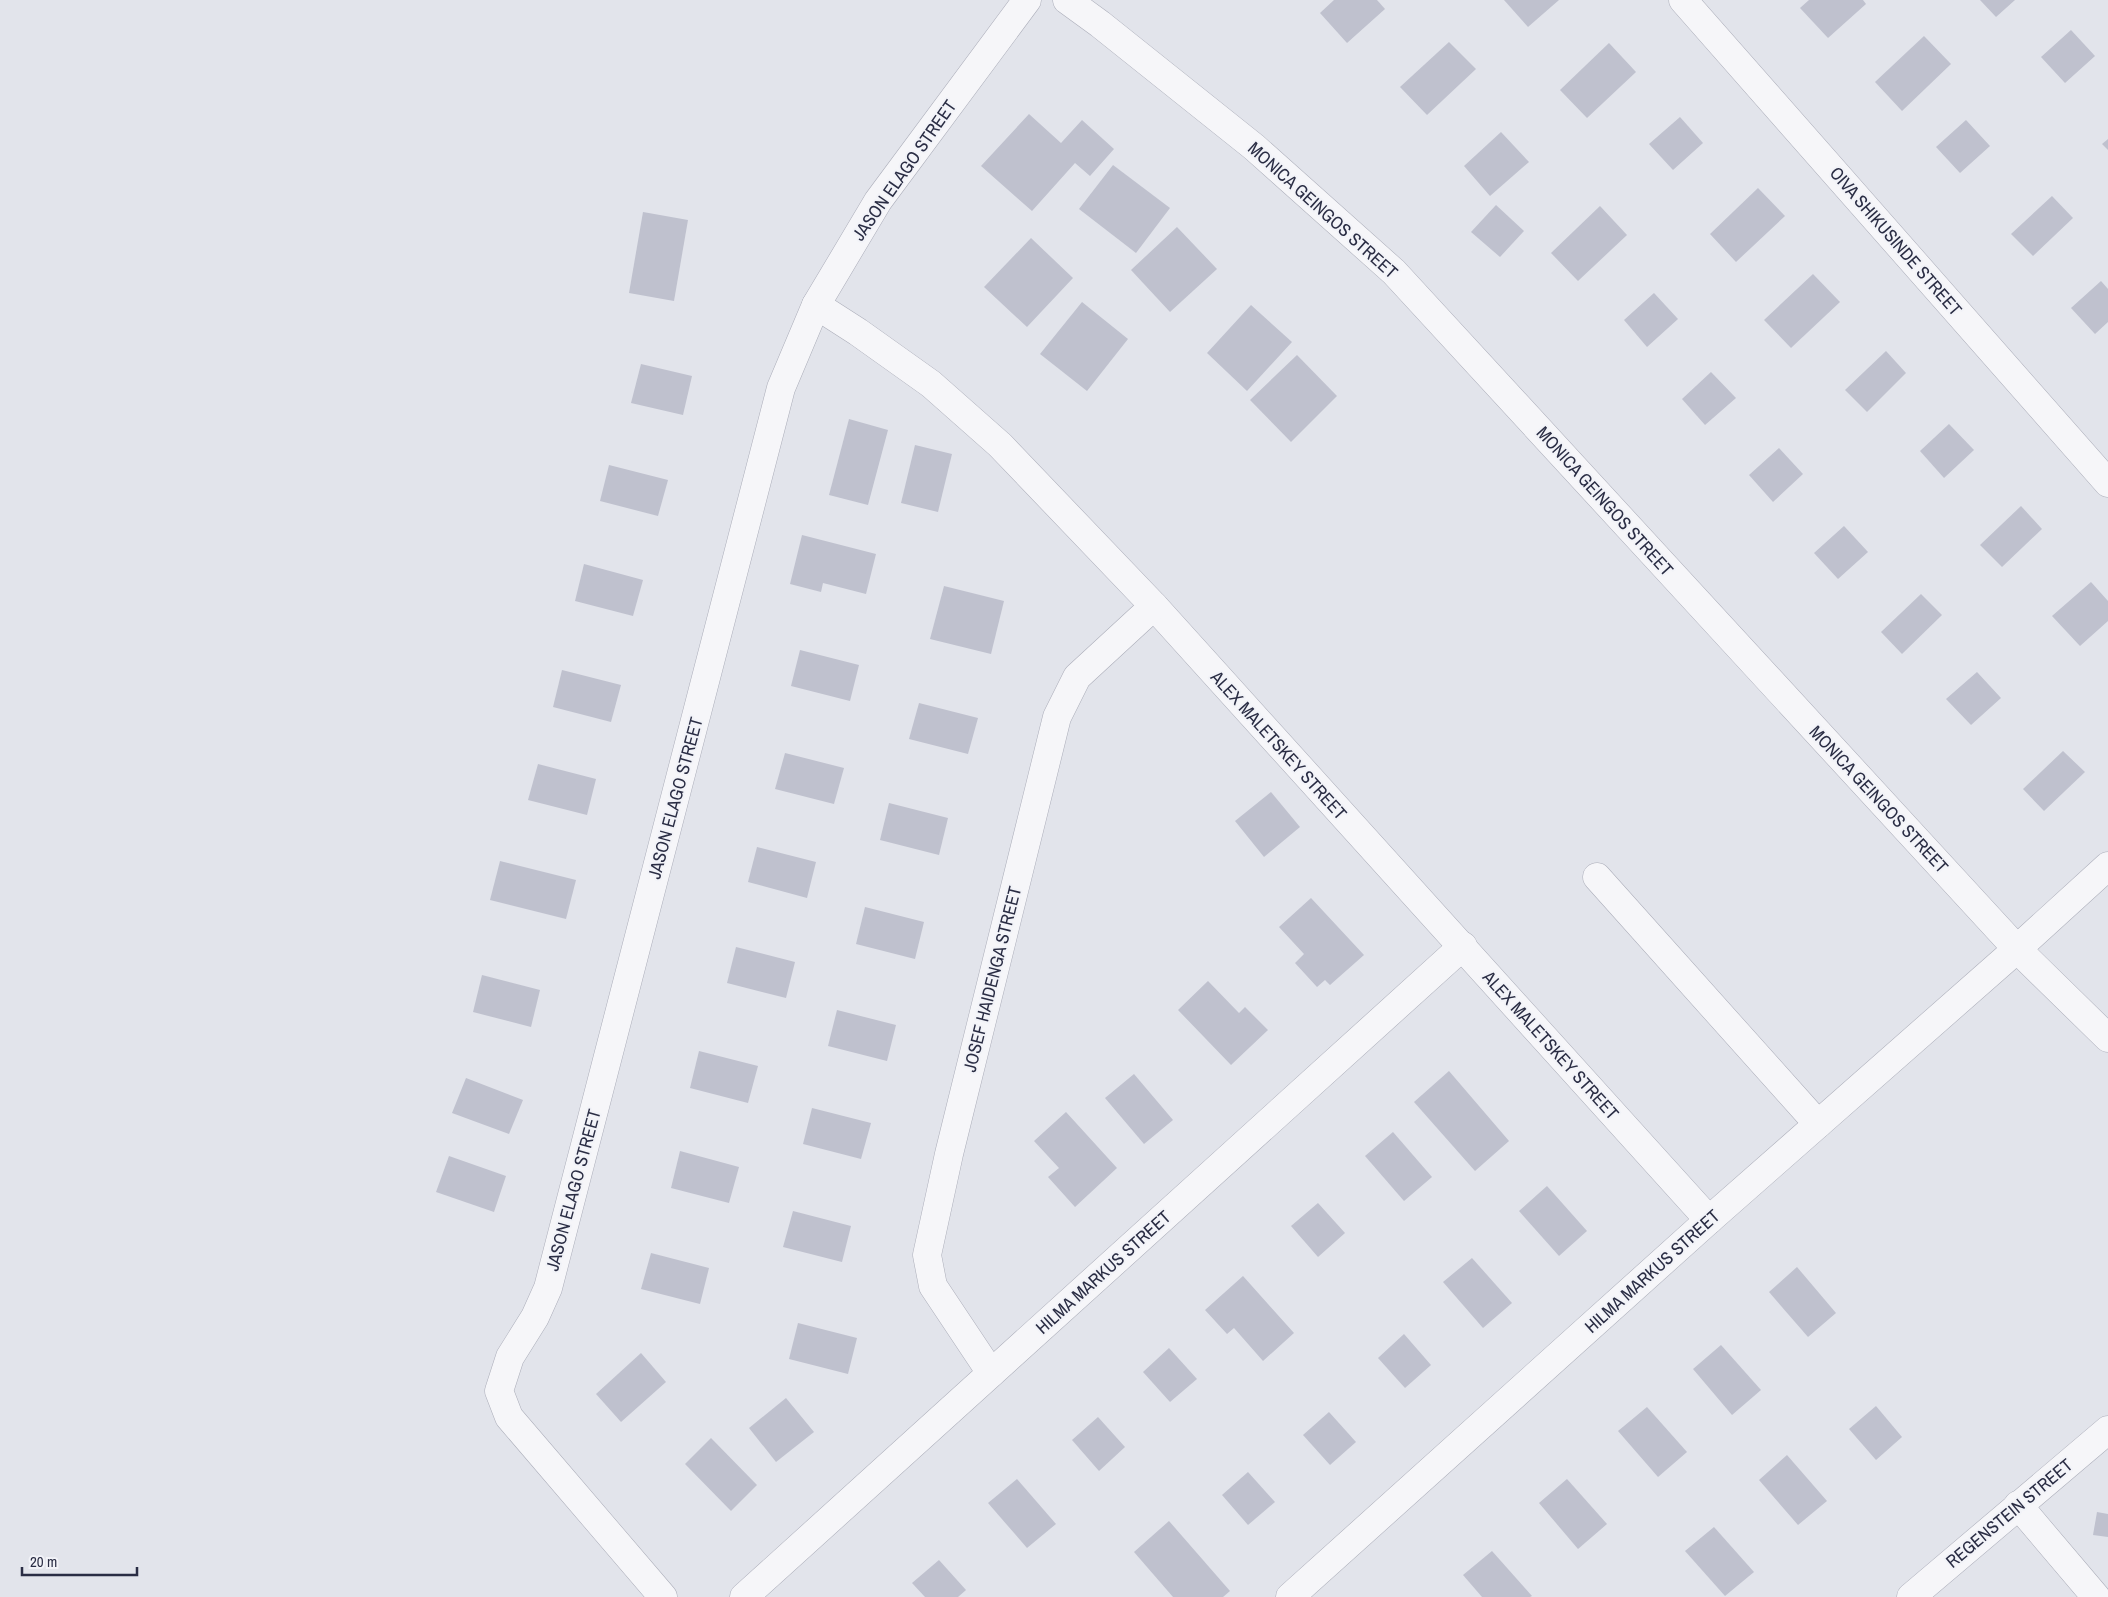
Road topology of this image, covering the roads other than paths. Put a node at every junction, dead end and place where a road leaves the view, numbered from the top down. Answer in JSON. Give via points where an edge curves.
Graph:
{"nodes":[{"id":1,"x":1028,"y":0,"type":"edge"},
{"id":2,"x":1067,"y":0,"type":"edge"},
{"id":3,"x":1683,"y":0,"type":"edge"},
{"id":4,"x":816,"y":305,"type":"junction"},
{"id":5,"x":2108,"y":483,"type":"edge"},
{"id":6,"x":1154,"y":606,"type":"junction"},
{"id":7,"x":2108,"y":866,"type":"edge"},
{"id":8,"x":1597,"y":877,"type":"dead end"},
{"id":9,"x":1463,"y":946,"type":"junction"},
{"id":10,"x":2018,"y":948,"type":"junction"},
{"id":11,"x":2108,"y":1038,"type":"edge"},
{"id":12,"x":1818,"y":1124,"type":"junction"},
{"id":13,"x":1709,"y":1220,"type":"junction"},
{"id":14,"x":991,"y":1373,"type":"junction"},
{"id":15,"x":2108,"y":1430,"type":"edge"},
{"id":16,"x":2018,"y":1505,"type":"junction"},
{"id":17,"x":663,"y":1597,"type":"edge"},
{"id":18,"x":744,"y":1597,"type":"edge"},
{"id":19,"x":1290,"y":1597,"type":"edge"},
{"id":20,"x":1911,"y":1597,"type":"edge"},
{"id":21,"x":2096,"y":1597,"type":"edge"}],
"edges":[{"from":1,"to":4,"type":"street","name":"JASON ELAGO STREET","via":[[878,201]]},
{"from":2,"to":10,"type":"street","name":"MONICA GEINGOS STREET","via":[[1254,147],[1394,272]]},
{"from":3,"to":5,"type":"street","name":"OIVA SHIKUSINDE STREET"},
{"from":4,"to":6,"type":"street","name":"ALEX MALETSKEY STREET","via":[[931,384],[1000,445]]},
{"from":4,"to":17,"type":"street","name":"JASON ELAGO STREET","via":[[781,388],[548,1288],[535,1317],[510,1357],[499,1391],[509,1417]]},
{"from":6,"to":9,"type":"street","name":"ALEX MALETSKEY STREET"},
{"from":6,"to":14,"type":"street","name":"JOSEF HAIDENGA STREET","via":[[1077,676],[1057,717],[927,1255],[933,1286]]},
{"from":7,"to":10,"type":"street","name":"HILMA MARKUS STREET"},
{"from":8,"to":12,"type":"street"},
{"from":9,"to":13,"type":"street","name":"ALEX MALETSKEY STREET"},
{"from":9,"to":14,"type":"street","name":"HILMA MARKUS STREET"},
{"from":10,"to":11,"type":"street","name":"MONICA GEINGOS STREET"},
{"from":10,"to":12,"type":"street","name":"HILMA MARKUS STREET"},
{"from":12,"to":13,"type":"street","name":"HILMA MARKUS STREET"},
{"from":13,"to":19,"type":"street","name":"HILMA MARKUS STREET"},
{"from":14,"to":18,"type":"street","name":"HILMA MARKUS STREET"},
{"from":15,"to":16,"type":"street","name":"REGENSTEIN STREET"},
{"from":16,"to":20,"type":"street","name":"REGENSTEIN STREET"},
{"from":16,"to":21,"type":"street"}]}
